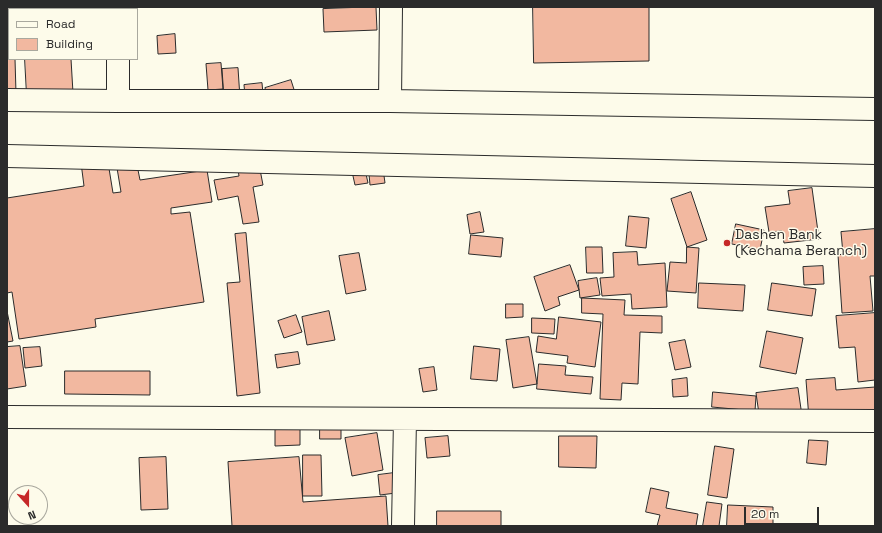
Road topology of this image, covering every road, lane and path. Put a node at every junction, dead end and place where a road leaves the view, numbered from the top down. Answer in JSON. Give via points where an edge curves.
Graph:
{"nodes":[{"id":1,"x":391,"y":7,"type":"edge"},
{"id":2,"x":118,"y":60,"type":"edge"},
{"id":3,"x":7,"y":100,"type":"edge"},
{"id":4,"x":118,"y":101,"type":"junction"},
{"id":5,"x":390,"y":102,"type":"junction"},
{"id":6,"x":875,"y":109,"type":"edge"},
{"id":7,"x":7,"y":156,"type":"edge"},
{"id":8,"x":875,"y":176,"type":"edge"},
{"id":9,"x":7,"y":417,"type":"edge"},
{"id":10,"x":405,"y":420,"type":"junction"},
{"id":11,"x":875,"y":422,"type":"edge"},
{"id":12,"x":403,"y":526,"type":"edge"}],
"edges":[{"from":1,"to":5,"type":"street"},
{"from":2,"to":4,"type":"street"},
{"from":3,"to":4,"type":"street"},
{"from":4,"to":5,"type":"street"},
{"from":5,"to":6,"type":"street"},
{"from":7,"to":8,"type":"street"},
{"from":9,"to":10,"type":"street"},
{"from":10,"to":11,"type":"street"},
{"from":10,"to":12,"type":"street"}]}
